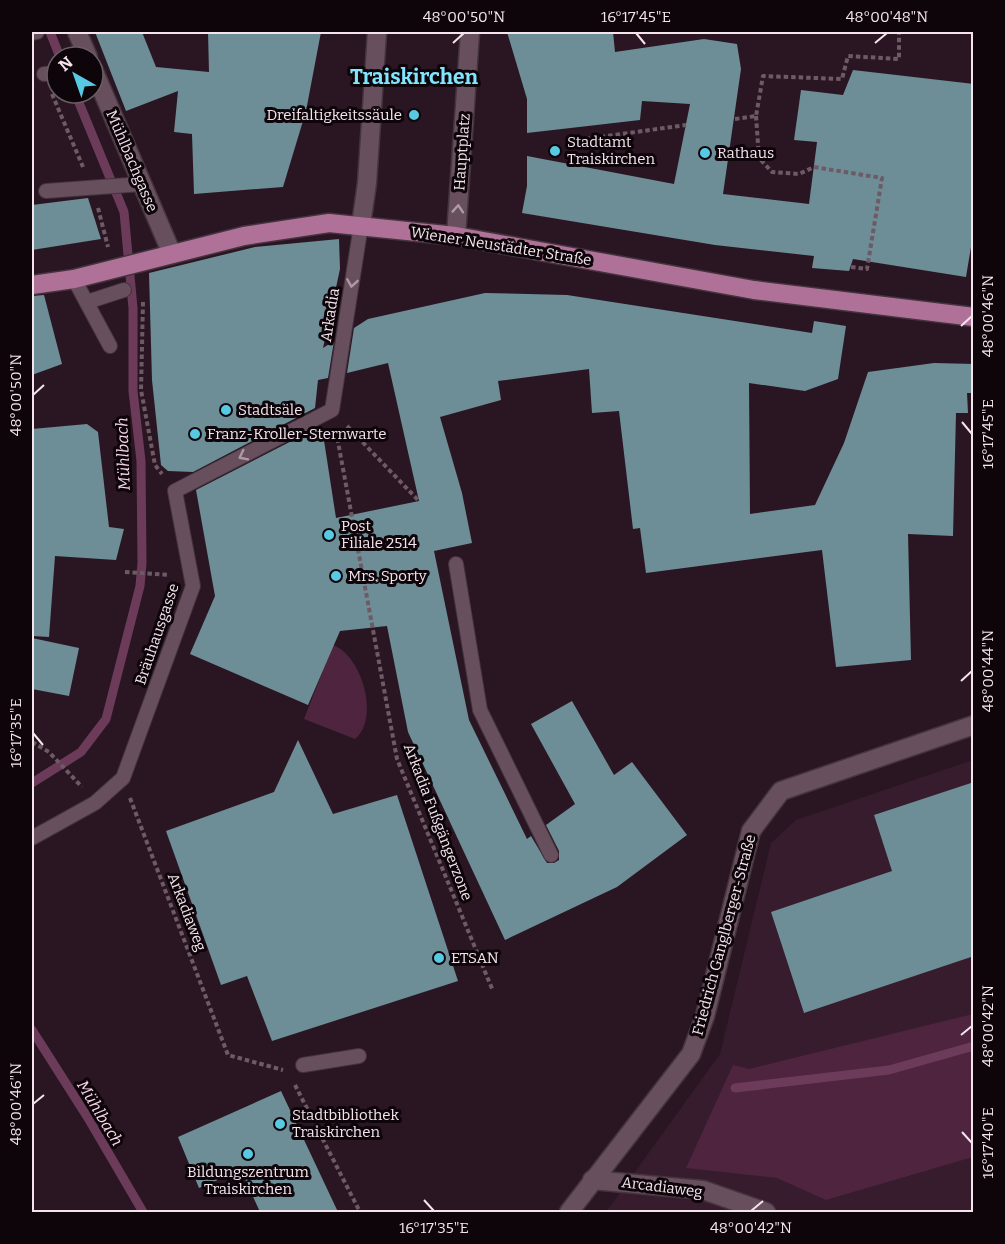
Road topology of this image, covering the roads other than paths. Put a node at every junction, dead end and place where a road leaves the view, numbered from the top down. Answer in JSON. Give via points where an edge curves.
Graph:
{"nodes":[{"id":1,"x":37,"y":32,"type":"edge"},
{"id":2,"x":377,"y":32,"type":"edge"},
{"id":3,"x":470,"y":32,"type":"edge"},
{"id":4,"x":32,"y":33,"type":"edge"},
{"id":5,"x":105,"y":104,"type":"edge"},
{"id":6,"x":133,"y":185,"type":"junction"},
{"id":7,"x":46,"y":191,"type":"dead end"},
{"id":8,"x":361,"y":225,"type":"junction"},
{"id":9,"x":456,"y":236,"type":"junction"},
{"id":10,"x":172,"y":254,"type":"junction"},
{"id":11,"x":74,"y":279,"type":"junction"},
{"id":12,"x":32,"y":285,"type":"edge"},
{"id":13,"x":124,"y":290,"type":"dead end"},
{"id":14,"x":87,"y":302,"type":"junction"},
{"id":15,"x":974,"y":317,"type":"edge"},
{"id":16,"x":110,"y":346,"type":"dead end"},
{"id":17,"x":175,"y":491,"type":"joint"},
{"id":18,"x":456,"y":564,"type":"dead end"},
{"id":19,"x":974,"y":725,"type":"edge"},
{"id":20,"x":32,"y":838,"type":"edge"},
{"id":21,"x":551,"y":855,"type":"dead end"},
{"id":22,"x":359,"y":1056,"type":"dead end"},
{"id":23,"x":303,"y":1065,"type":"dead end"},
{"id":24,"x":592,"y":1180,"type":"junction"},
{"id":25,"x":569,"y":1212,"type":"edge"},
{"id":26,"x":766,"y":1212,"type":"edge"}],
"edges":[{"from":1,"to":4,"type":"lane"},
{"from":2,"to":8,"type":"street"},
{"from":9,"to":3,"type":"street","name":"Hauptplatz","one_way":true},
{"from":5,"to":6,"type":"street","name":"Mühlbachgasse"},
{"from":6,"to":7,"type":"lane"},
{"from":6,"to":10,"type":"street","name":"Mühlbachgasse"},
{"from":8,"to":9,"type":"main road","name":"Wiener Neustädter Straße"},
{"from":8,"to":10,"type":"main road","name":"Wiener Neustädter Straße","via":[[329,223],[255,234]]},
{"from":8,"to":17,"type":"lane","name":"Arkadia","one_way":true,"via":[[332,410]]},
{"from":9,"to":15,"type":"main road","name":"Wiener Neustädter Straße","via":[[754,290]]},
{"from":10,"to":11,"type":"main road","name":"Wiener Neustädter Straße"},
{"from":11,"to":12,"type":"main road","name":"Wiener Neustädter Straße"},
{"from":11,"to":14,"type":"lane"},
{"from":13,"to":14,"type":"lane"},
{"from":14,"to":16,"type":"lane"},
{"from":17,"to":20,"type":"lane","name":"Bräuhausgasse","via":[[193,586],[123,778],[95,803]]},
{"from":18,"to":21,"type":"lane","via":[[480,710]]},
{"from":19,"to":24,"type":"street","name":"Friedrich Ganglberger-Straße","via":[[781,791],[751,831],[705,1016],[691,1054]]},
{"from":22,"to":23,"type":"lane"},
{"from":24,"to":25,"type":"street","name":"Friedrich Ganglberger-Straße"},
{"from":24,"to":26,"type":"street","name":"Arcadiaweg","via":[[703,1190]]}]}
